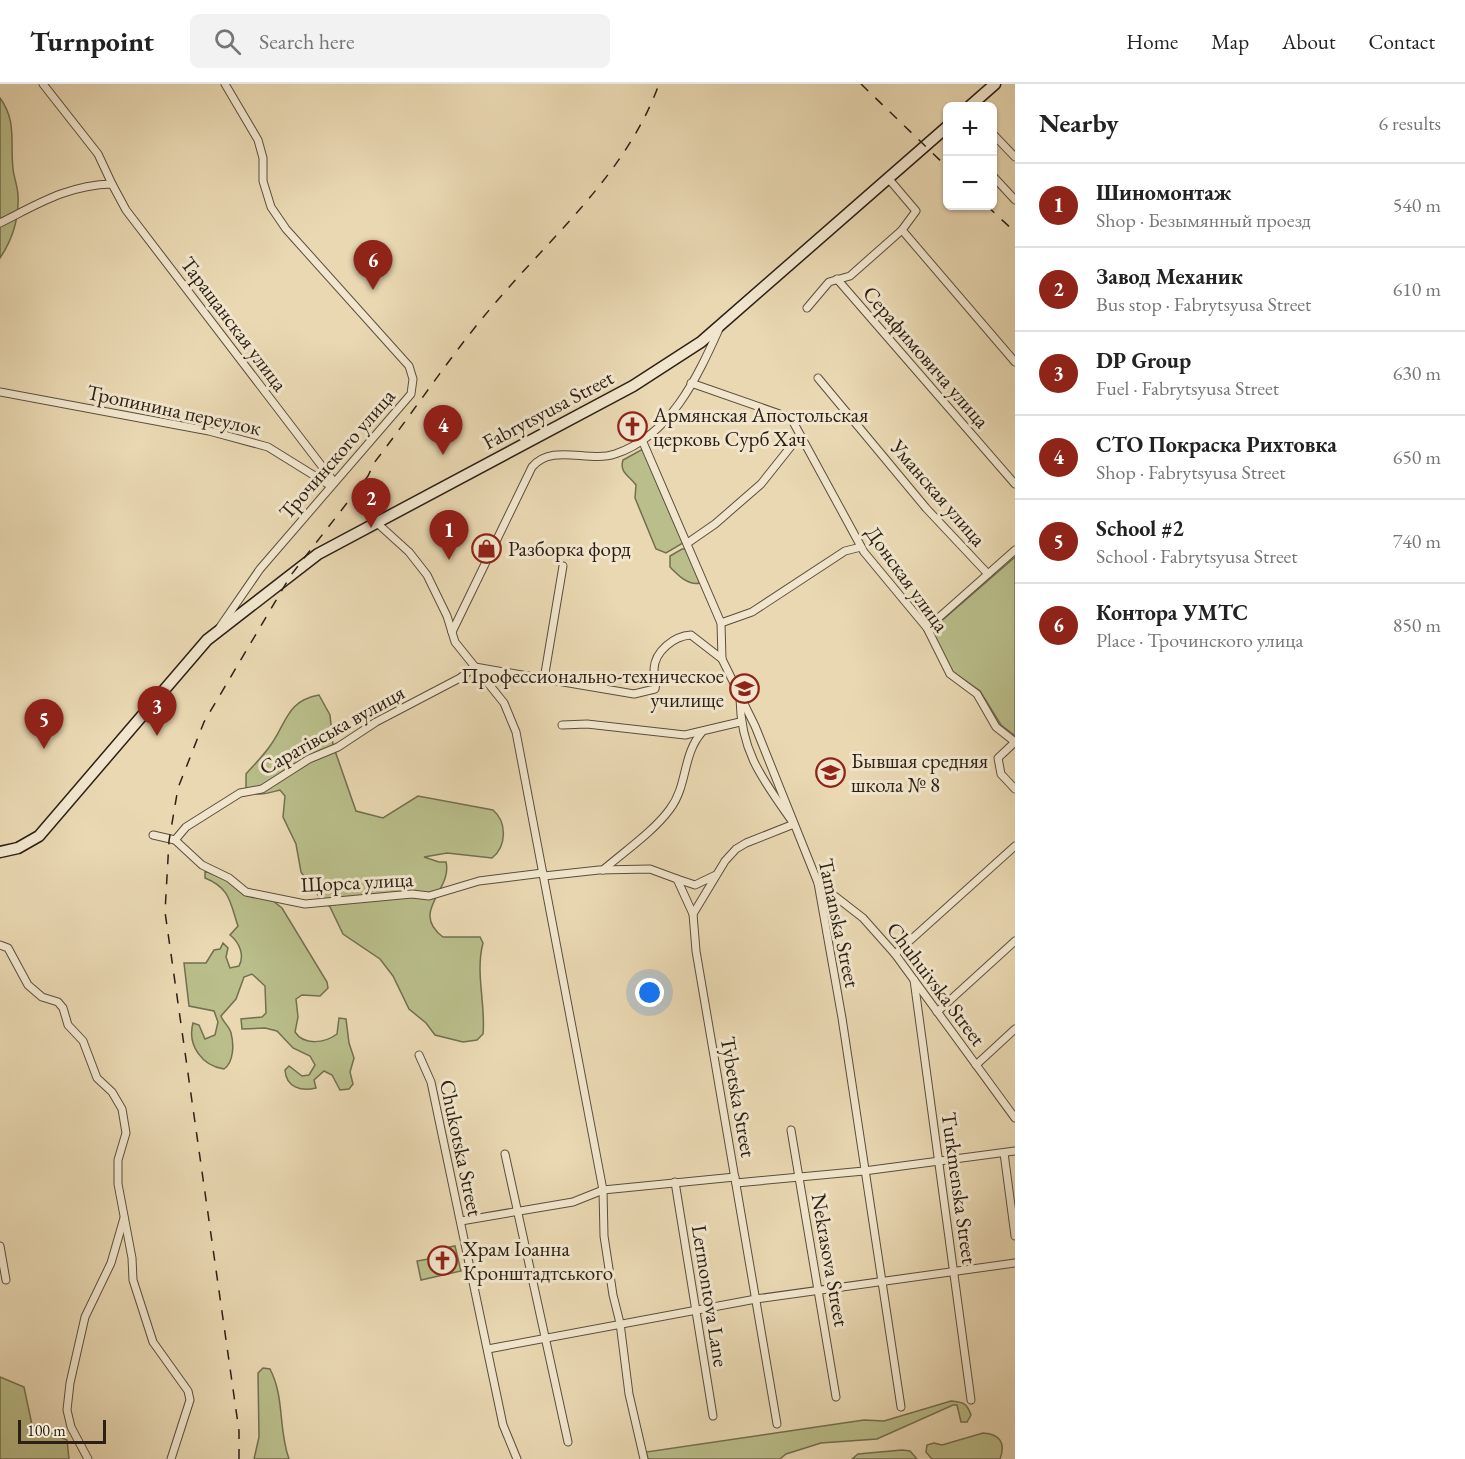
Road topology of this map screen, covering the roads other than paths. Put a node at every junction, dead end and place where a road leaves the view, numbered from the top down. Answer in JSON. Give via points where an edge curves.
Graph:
{"nodes":[{"id":1,"x":43,"y":84,"type":"edge"},
{"id":2,"x":225,"y":84,"type":"edge"},
{"id":3,"x":995,"y":84,"type":"edge"},
{"id":4,"x":975,"y":102,"type":"edge"},
{"id":5,"x":943,"y":130,"type":"edge"},
{"id":6,"x":997,"y":137,"type":"edge"},
{"id":7,"x":1015,"y":157,"type":"edge"},
{"id":8,"x":888,"y":178,"type":"junction"},
{"id":9,"x":997,"y":180,"type":"edge"},
{"id":10,"x":112,"y":184,"type":"junction"},
{"id":11,"x":1015,"y":200,"type":"edge"},
{"id":12,"x":0,"y":223,"type":"edge"},
{"id":13,"x":902,"y":230,"type":"junction"},
{"id":14,"x":837,"y":279,"type":"junction"},
{"id":15,"x":807,"y":308,"type":"dead end"},
{"id":16,"x":721,"y":325,"type":"junction"},
{"id":17,"x":1015,"y":362,"type":"edge"},
{"id":18,"x":818,"y":378,"type":"dead end"},
{"id":19,"x":691,"y":383,"type":"junction"},
{"id":20,"x":0,"y":392,"type":"edge"},
{"id":21,"x":800,"y":435,"type":"junction"},
{"id":22,"x":642,"y":440,"type":"junction"},
{"id":23,"x":333,"y":484,"type":"junction"},
{"id":24,"x":1015,"y":484,"type":"edge"},
{"id":25,"x":377,"y":523,"type":"junction"},
{"id":26,"x":689,"y":542,"type":"junction"},
{"id":27,"x":861,"y":547,"type":"junction"},
{"id":28,"x":1015,"y":550,"type":"edge"},
{"id":29,"x":563,"y":566,"type":"dead end"},
{"id":30,"x":988,"y":574,"type":"junction"},
{"id":31,"x":721,"y":622,"type":"junction"},
{"id":32,"x":927,"y":628,"type":"junction"},
{"id":33,"x":452,"y":632,"type":"junction"},
{"id":34,"x":216,"y":633,"type":"junction"},
{"id":35,"x":722,"y":659,"type":"junction"},
{"id":36,"x":475,"y":667,"type":"junction"},
{"id":37,"x":544,"y":679,"type":"junction"},
{"id":38,"x":740,"y":695,"type":"junction"},
{"id":39,"x":741,"y":722,"type":"junction"},
{"id":40,"x":562,"y":725,"type":"dead end"},
{"id":41,"x":702,"y":732,"type":"junction"},
{"id":42,"x":1015,"y":742,"type":"edge"},
{"id":43,"x":1015,"y":789,"type":"edge"},
{"id":44,"x":794,"y":824,"type":"junction"},
{"id":45,"x":153,"y":835,"type":"dead end"},
{"id":46,"x":175,"y":840,"type":"junction"},
{"id":47,"x":1015,"y":846,"type":"edge"},
{"id":48,"x":3,"y":850,"type":"edge"},
{"id":49,"x":603,"y":870,"type":"junction"},
{"id":50,"x":544,"y":875,"type":"junction"},
{"id":51,"x":717,"y":875,"type":"junction"},
{"id":52,"x":677,"y":879,"type":"junction"},
{"id":53,"x":818,"y":883,"type":"junction"},
{"id":54,"x":693,"y":914,"type":"junction"},
{"id":55,"x":1015,"y":941,"type":"edge"},
{"id":56,"x":0,"y":945,"type":"edge"},
{"id":57,"x":894,"y":954,"type":"junction"},
{"id":58,"x":914,"y":980,"type":"junction"},
{"id":59,"x":938,"y":1012,"type":"junction"},
{"id":60,"x":1015,"y":1029,"type":"edge"},
{"id":61,"x":419,"y":1055,"type":"dead end"},
{"id":62,"x":976,"y":1065,"type":"junction"},
{"id":63,"x":1015,"y":1117,"type":"edge"},
{"id":64,"x":791,"y":1130,"type":"dead end"},
{"id":65,"x":1015,"y":1151,"type":"edge"},
{"id":66,"x":1004,"y":1153,"type":"junction"},
{"id":67,"x":505,"y":1154,"type":"dead end"},
{"id":68,"x":938,"y":1161,"type":"junction"},
{"id":69,"x":864,"y":1171,"type":"junction"},
{"id":70,"x":799,"y":1178,"type":"junction"},
{"id":71,"x":736,"y":1180,"type":"junction"},
{"id":72,"x":675,"y":1182,"type":"junction"},
{"id":73,"x":603,"y":1190,"type":"junction"},
{"id":74,"x":519,"y":1212,"type":"junction"},
{"id":75,"x":124,"y":1217,"type":"junction"},
{"id":76,"x":460,"y":1221,"type":"junction"},
{"id":77,"x":1015,"y":1236,"type":"edge"},
{"id":78,"x":0,"y":1246,"type":"edge"},
{"id":79,"x":1015,"y":1263,"type":"edge"},
{"id":80,"x":953,"y":1273,"type":"junction"},
{"id":81,"x":6,"y":1280,"type":"dead end"},
{"id":82,"x":881,"y":1282,"type":"junction"},
{"id":83,"x":818,"y":1291,"type":"junction"},
{"id":84,"x":756,"y":1299,"type":"junction"},
{"id":85,"x":696,"y":1310,"type":"junction"},
{"id":86,"x":620,"y":1323,"type":"junction"},
{"id":87,"x":544,"y":1339,"type":"junction"},
{"id":88,"x":488,"y":1349,"type":"junction"},
{"id":89,"x":836,"y":1397,"type":"dead end"},
{"id":90,"x":970,"y":1400,"type":"dead end"},
{"id":91,"x":901,"y":1407,"type":"dead end"},
{"id":92,"x":713,"y":1416,"type":"dead end"},
{"id":93,"x":777,"y":1425,"type":"dead end"},
{"id":94,"x":568,"y":1442,"type":"dead end"},
{"id":95,"x":88,"y":1459,"type":"edge"},
{"id":96,"x":171,"y":1459,"type":"edge"},
{"id":97,"x":517,"y":1459,"type":"edge"},
{"id":98,"x":644,"y":1459,"type":"edge"}],
"edges":[{"from":1,"to":10,"type":"street","name":"Таращанская улица","via":[[98,154]]},
{"from":2,"to":23,"type":"street","name":"Трочинского улица","via":[[258,140],[271,207],[286,229],[409,366],[413,379],[411,394]]},
{"from":3,"to":4,"type":"main road"},
{"from":5,"to":8,"type":"main road","name":"Fabrytsyusa Street"},
{"from":6,"to":7,"type":"street"},
{"from":8,"to":13,"type":"street","via":[[916,212]]},
{"from":8,"to":16,"type":"main road","name":"Fabrytsyusa Street"},
{"from":9,"to":11,"type":"street"},
{"from":10,"to":12,"type":"street","via":[[71,189]]},
{"from":10,"to":23,"type":"street","name":"Таращанская улица","via":[[126,210]]},
{"from":13,"to":14,"type":"street","via":[[850,276]]},
{"from":13,"to":17,"type":"street"},
{"from":14,"to":15,"type":"street","via":[[823,288]]},
{"from":14,"to":24,"type":"street","name":"Серафимовича улица"},
{"from":16,"to":19,"type":"street"},
{"from":16,"to":25,"type":"main road","name":"Fabrytsyusa Street","via":[[633,386]]},
{"from":18,"to":30,"type":"street","name":"Уманская улица","via":[[926,508]]},
{"from":19,"to":21,"type":"street","name":"Донская улица","via":[[791,418]]},
{"from":19,"to":22,"type":"street","via":[[667,420]]},
{"from":20,"to":23,"type":"street","name":"Тропинина переулок","via":[[209,430],[286,456]]},
{"from":21,"to":26,"type":"street","via":[[756,489]]},
{"from":21,"to":27,"type":"street","name":"Донская улица"},
{"from":22,"to":26,"type":"street","name":"Tamanska Street"},
{"from":22,"to":33,"type":"street","via":[[615,454],[548,455],[539,459]]},
{"from":23,"to":34,"type":"street","name":"Трочинского улица","via":[[260,569]]},
{"from":25,"to":33,"type":"street","via":[[427,575]]},
{"from":25,"to":34,"type":"main road","name":"Fabrytsyusa Street","via":[[318,554]]},
{"from":26,"to":31,"type":"street","name":"Tamanska Street"},
{"from":27,"to":31,"type":"street","via":[[845,551],[752,612]]},
{"from":27,"to":32,"type":"street","name":"Донская улица"},
{"from":28,"to":30,"type":"street"},
{"from":29,"to":37,"type":"street"},
{"from":30,"to":32,"type":"street"},
{"from":31,"to":35,"type":"street","name":"Tamanska Street"},
{"from":32,"to":42,"type":"street","name":"Донская улица","via":[[950,674],[977,694],[996,727]]},
{"from":33,"to":36,"type":"street"},
{"from":34,"to":48,"type":"main road","name":"Fabrytsyusa Street","via":[[39,836]]},
{"from":35,"to":37,"type":"street","via":[[691,635],[685,635],[659,654],[654,670],[655,689],[647,693]]},
{"from":35,"to":38,"type":"street","name":"Tamanska Street"},
{"from":36,"to":37,"type":"street"},
{"from":36,"to":46,"type":"street","name":"Саратівська вулиця","via":[[262,789],[240,793],[186,827]]},
{"from":36,"to":50,"type":"street","via":[[504,703],[516,732]]},
{"from":38,"to":39,"type":"street"},
{"from":38,"to":44,"type":"street","name":"Tamanska Street"},
{"from":39,"to":41,"type":"street"},
{"from":39,"to":44,"type":"street","via":[[752,762]]},
{"from":40,"to":41,"type":"street","via":[[587,724],[686,735]]},
{"from":41,"to":49,"type":"street","via":[[692,744],[670,809]]},
{"from":42,"to":43,"type":"street","via":[[998,758],[1001,774]]},
{"from":44,"to":51,"type":"street","via":[[736,849]]},
{"from":44,"to":53,"type":"street","name":"Tamanska Street"},
{"from":45,"to":46,"type":"street","name":"Щорса улица"},
{"from":46,"to":50,"type":"street","name":"Щорса улица","via":[[202,865],[229,878],[246,892],[305,903],[429,896],[478,881]]},
{"from":47,"to":57,"type":"street"},
{"from":49,"to":50,"type":"street","name":"Щорса улица"},
{"from":49,"to":52,"type":"street","name":"Щорса улица","via":[[650,869]]},
{"from":50,"to":73,"type":"street"},
{"from":51,"to":52,"type":"street","name":"Щорса улица","via":[[695,885]]},
{"from":51,"to":54,"type":"street"},
{"from":52,"to":54,"type":"street","name":"Tybetska Street"},
{"from":53,"to":57,"type":"street","name":"Chuhuivska Street","via":[[863,918]]},
{"from":53,"to":69,"type":"street","name":"Tamanska Street"},
{"from":54,"to":71,"type":"street","name":"Tybetska Street"},
{"from":55,"to":59,"type":"street"},
{"from":56,"to":75,"type":"street","via":[[8,948],[35,993],[63,1008],[68,1025],[83,1041],[98,1078],[122,1109],[126,1133],[118,1160],[118,1184]]},
{"from":57,"to":58,"type":"street","name":"Chuhuivska Street"},
{"from":58,"to":59,"type":"street","name":"Chuhuivska Street"},
{"from":58,"to":68,"type":"street","name":"Turkmenska Street"},
{"from":59,"to":62,"type":"street","name":"Chuhuivska Street"},
{"from":60,"to":62,"type":"street"},
{"from":61,"to":76,"type":"street","name":"Chukotska Street","via":[[431,1082]]},
{"from":62,"to":63,"type":"street","name":"Chuhuivska Street"},
{"from":64,"to":70,"type":"street","name":"Nekrasova Street"},
{"from":65,"to":66,"type":"street"},
{"from":66,"to":68,"type":"street"},
{"from":66,"to":77,"type":"street"},
{"from":67,"to":74,"type":"street"},
{"from":68,"to":69,"type":"street"},
{"from":68,"to":80,"type":"street","name":"Turkmenska Street"},
{"from":69,"to":70,"type":"street"},
{"from":69,"to":82,"type":"street","name":"Tamanska Street"},
{"from":70,"to":71,"type":"street"},
{"from":70,"to":83,"type":"street","name":"Nekrasova Street"},
{"from":71,"to":72,"type":"street"},
{"from":71,"to":84,"type":"street","name":"Tybetska Street"},
{"from":72,"to":73,"type":"street"},
{"from":72,"to":85,"type":"street","name":"Lermontova Lane"},
{"from":73,"to":74,"type":"street","via":[[573,1202]]},
{"from":73,"to":86,"type":"street","via":[[604,1236]]},
{"from":74,"to":76,"type":"street"},
{"from":74,"to":87,"type":"street"},
{"from":75,"to":95,"type":"street","via":[[111,1263],[85,1317],[70,1383],[67,1410],[71,1427]]},
{"from":75,"to":96,"type":"street","via":[[133,1280],[153,1342],[188,1391],[190,1400]]},
{"from":76,"to":88,"type":"street","name":"Chukotska Street"},
{"from":78,"to":81,"type":"street"},
{"from":79,"to":80,"type":"street"},
{"from":80,"to":82,"type":"street"},
{"from":80,"to":90,"type":"street","name":"Turkmenska Street"},
{"from":82,"to":83,"type":"street"},
{"from":82,"to":91,"type":"street","name":"Tamanska Street"},
{"from":83,"to":84,"type":"street"},
{"from":83,"to":89,"type":"street","name":"Nekrasova Street"},
{"from":84,"to":85,"type":"street"},
{"from":84,"to":93,"type":"street","name":"Tybetska Street"},
{"from":85,"to":86,"type":"street"},
{"from":85,"to":92,"type":"street","name":"Lermontova Lane"},
{"from":86,"to":87,"type":"street"},
{"from":86,"to":98,"type":"street","via":[[629,1394]]},
{"from":87,"to":88,"type":"street"},
{"from":87,"to":94,"type":"street"},
{"from":88,"to":97,"type":"street","name":"Chukotska Street","via":[[503,1425]]}]}
